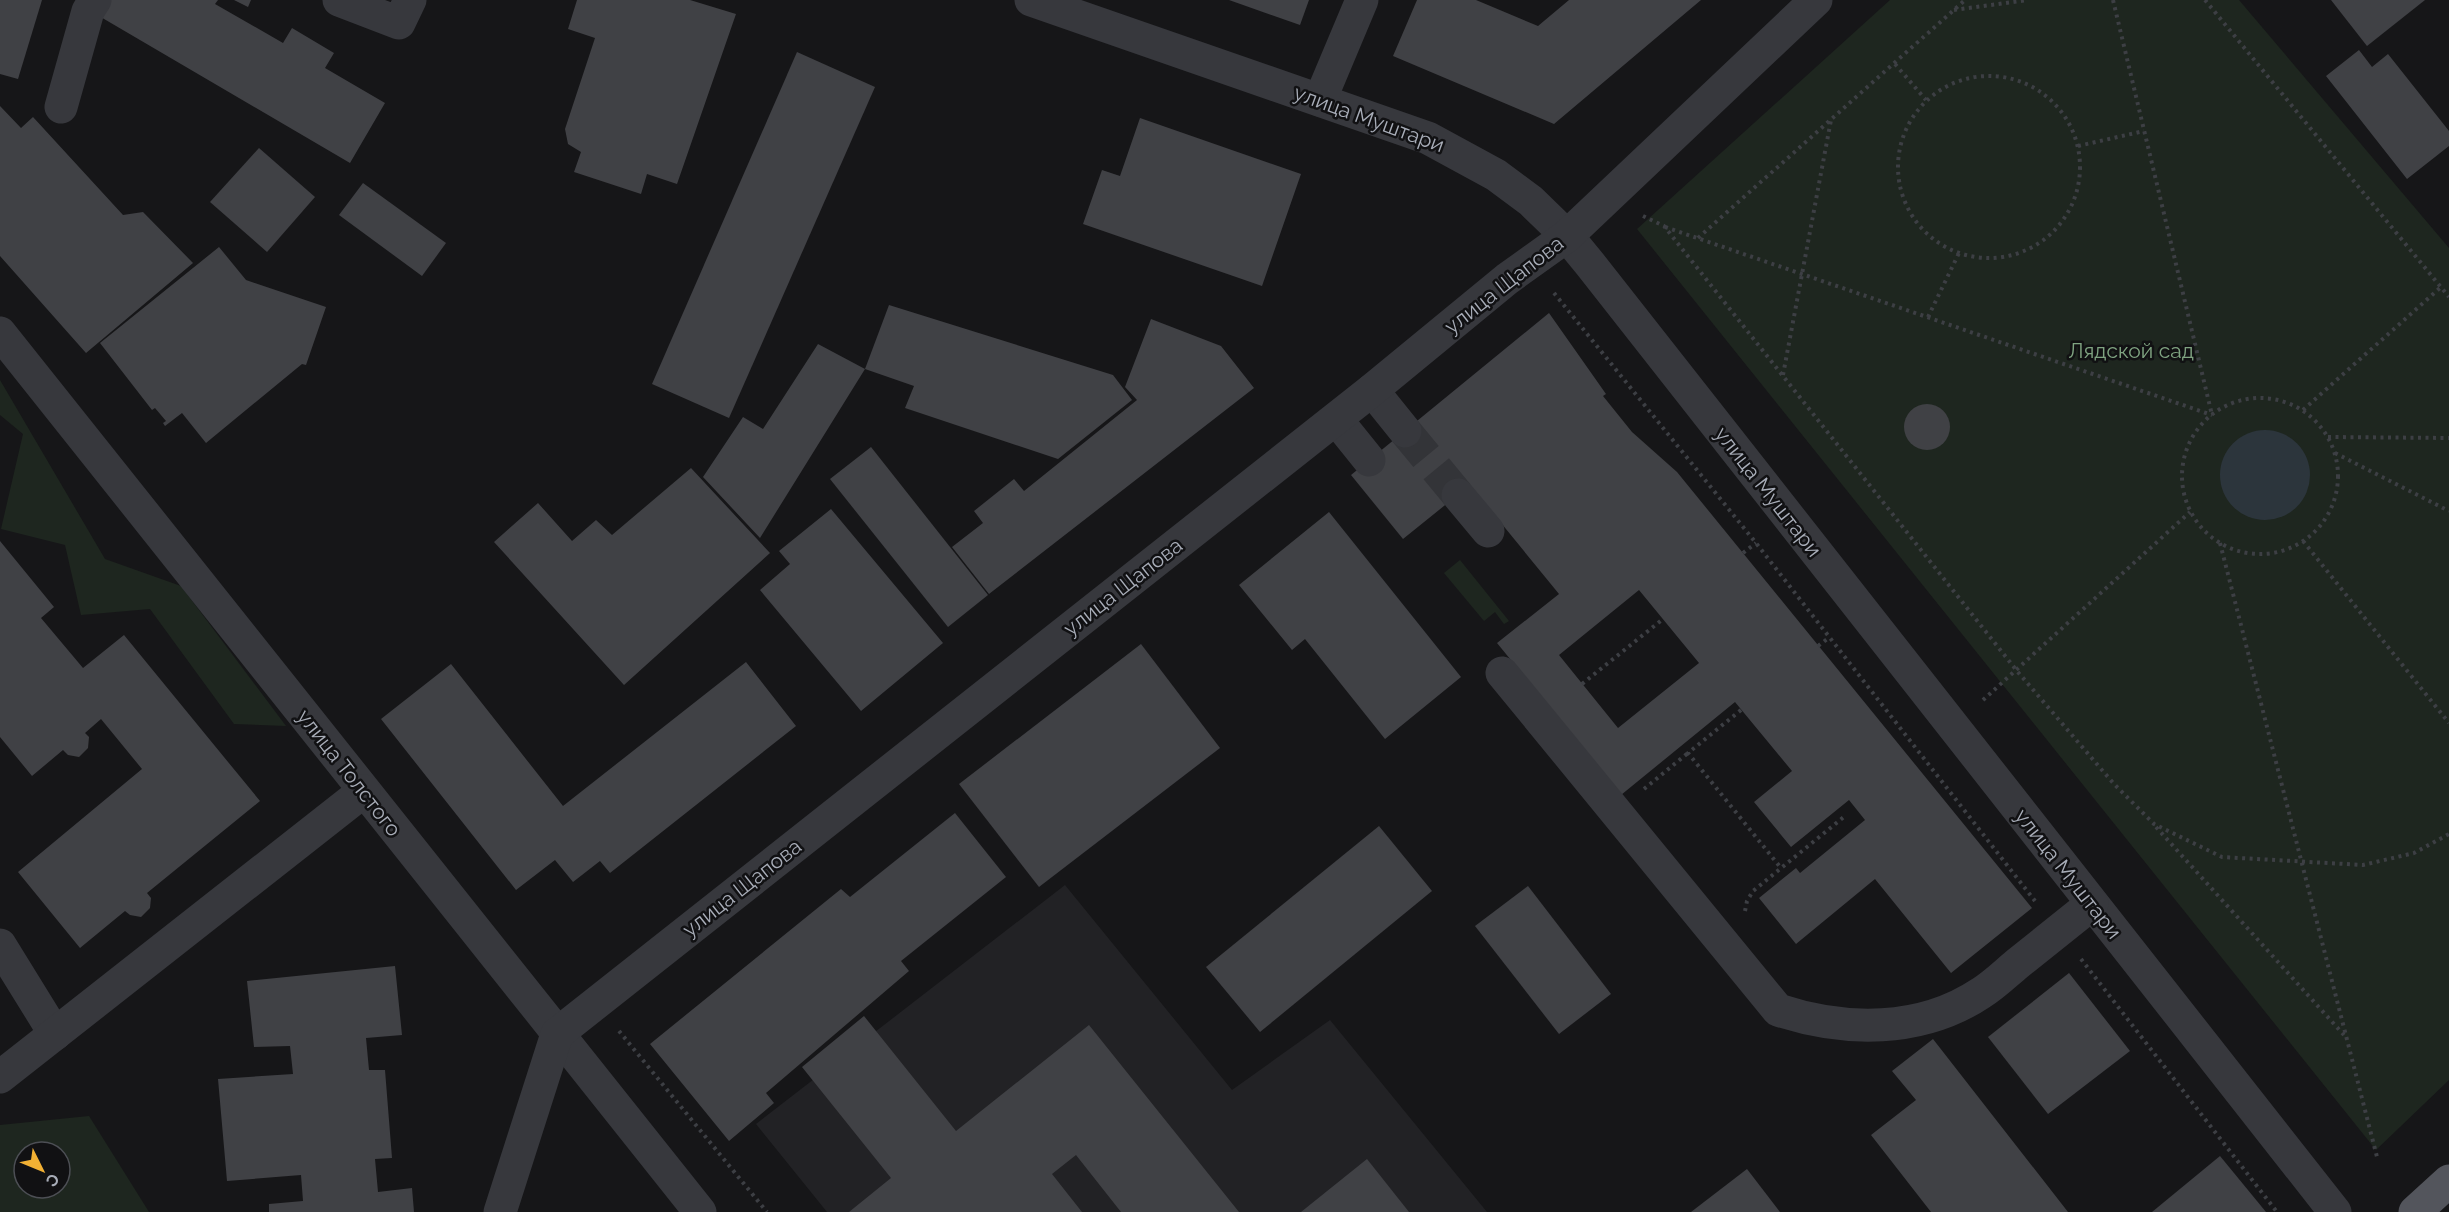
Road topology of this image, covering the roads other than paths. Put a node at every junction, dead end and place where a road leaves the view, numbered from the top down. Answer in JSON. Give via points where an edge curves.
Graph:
{"nodes":[{"id":1,"x":95,"y":0,"type":"edge"},
{"id":2,"x":339,"y":0,"type":"edge"},
{"id":3,"x":410,"y":0,"type":"edge"},
{"id":4,"x":1031,"y":0,"type":"edge"},
{"id":5,"x":1362,"y":0,"type":"edge"},
{"id":6,"x":1816,"y":0,"type":"edge"},
{"id":7,"x":1320,"y":100,"type":"junction"},
{"id":8,"x":61,"y":107,"type":"dead end"},
{"id":9,"x":1567,"y":236,"type":"junction"},
{"id":10,"x":0,"y":333,"type":"edge"},
{"id":11,"x":1372,"y":390,"type":"junction"},
{"id":12,"x":1336,"y":419,"type":"junction"},
{"id":13,"x":1405,"y":431,"type":"tunnel mouth"},
{"id":14,"x":1369,"y":460,"type":"dead end"},
{"id":15,"x":1458,"y":495,"type":"tunnel mouth"},
{"id":16,"x":1488,"y":531,"type":"dead end"},
{"id":17,"x":1502,"y":673,"type":"dead end"},
{"id":18,"x":364,"y":791,"type":"junction"},
{"id":19,"x":2092,"y":904,"type":"junction"},
{"id":20,"x":0,"y":945,"type":"edge"},
{"id":21,"x":55,"y":1034,"type":"junction"},
{"id":22,"x":557,"y":1034,"type":"junction"},
{"id":23,"x":0,"y":1077,"type":"edge"},
{"id":24,"x":2449,"y":1181,"type":"edge"},
{"id":25,"x":500,"y":1212,"type":"edge"},
{"id":26,"x":700,"y":1212,"type":"edge"},
{"id":27,"x":2335,"y":1212,"type":"edge"},
{"id":28,"x":2415,"y":1212,"type":"edge"}],
"edges":[{"from":1,"to":8,"type":"street","via":[[88,11]]},
{"from":2,"to":3,"type":"street","via":[[399,24]]},
{"from":4,"to":7,"type":"street","name":"улица Муштари"},
{"from":5,"to":7,"type":"street"},
{"from":6,"to":9,"type":"street","name":"улица Щапова"},
{"from":7,"to":9,"type":"street","name":"улица Муштари","via":[[1428,138],[1461,154],[1531,201]]},
{"from":9,"to":11,"type":"street","name":"улица Щапова","via":[[1507,279]]},
{"from":9,"to":19,"type":"street","name":"улица Муштари"},
{"from":10,"to":18,"type":"street","name":"улица Толстого"},
{"from":11,"to":12,"type":"street","name":"улица Щапова"},
{"from":11,"to":13,"type":"street"},
{"from":12,"to":14,"type":"street"},
{"from":12,"to":22,"type":"street","name":"улица Щапова"},
{"from":15,"to":16,"type":"street"},
{"from":17,"to":19,"type":"street","via":[[1778,1010],[1832,1024],[1864,1026],[1924,1018],[1981,993]]},
{"from":18,"to":21,"type":"street"},
{"from":18,"to":22,"type":"street","name":"улица Толстого"},
{"from":19,"to":27,"type":"street","name":"улица Муштари"},
{"from":20,"to":21,"type":"street"},
{"from":21,"to":23,"type":"street"},
{"from":22,"to":25,"type":"street"},
{"from":22,"to":26,"type":"street","name":"улица Толстого"},
{"from":24,"to":28,"type":"main road"}]}
